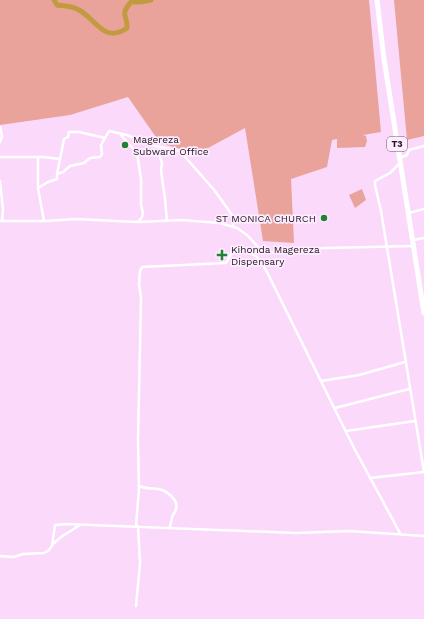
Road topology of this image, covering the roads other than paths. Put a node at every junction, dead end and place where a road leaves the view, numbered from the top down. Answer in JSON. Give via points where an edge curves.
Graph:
{"nodes":[{"id":1,"x":377,"y":0,"type":"edge"},
{"id":2,"x":0,"y":127,"type":"edge"},
{"id":3,"x":119,"y":133,"type":"junction"},
{"id":4,"x":105,"y":138,"type":"junction"},
{"id":5,"x":0,"y":142,"type":"edge"},
{"id":6,"x":424,"y":146,"type":"edge"},
{"id":7,"x":136,"y":150,"type":"junction"},
{"id":8,"x":0,"y":157,"type":"edge"},
{"id":9,"x":38,"y":158,"type":"junction"},
{"id":10,"x":60,"y":159,"type":"junction"},
{"id":11,"x":400,"y":160,"type":"junction"},
{"id":12,"x":57,"y":174,"type":"junction"},
{"id":13,"x":0,"y":181,"type":"edge"},
{"id":14,"x":38,"y":188,"type":"junction"},
{"id":15,"x":424,"y":209,"type":"edge"},
{"id":16,"x":408,"y":213,"type":"junction"},
{"id":17,"x":1,"y":221,"type":"edge"},
{"id":18,"x":44,"y":221,"type":"junction"},
{"id":19,"x":167,"y":221,"type":"junction"},
{"id":20,"x":138,"y":222,"type":"junction"},
{"id":21,"x":233,"y":226,"type":"junction"},
{"id":22,"x":424,"y":238,"type":"edge"},
{"id":23,"x":413,"y":243,"type":"junction"},
{"id":24,"x":386,"y":246,"type":"junction"},
{"id":25,"x":422,"y":287,"type":"edge"},
{"id":26,"x":424,"y":312,"type":"edge"},
{"id":27,"x":405,"y":362,"type":"junction"},
{"id":28,"x":321,"y":381,"type":"junction"},
{"id":29,"x":409,"y":389,"type":"junction"},
{"id":30,"x":334,"y":408,"type":"junction"},
{"id":31,"x":415,"y":421,"type":"junction"},
{"id":32,"x":346,"y":431,"type":"junction"},
{"id":33,"x":424,"y":472,"type":"edge"},
{"id":34,"x":370,"y":478,"type":"junction"},
{"id":35,"x":139,"y":486,"type":"junction"},
{"id":36,"x":81,"y":525,"type":"junction"},
{"id":37,"x":137,"y":526,"type":"junction"},
{"id":38,"x":170,"y":527,"type":"junction"},
{"id":39,"x":401,"y":535,"type":"junction"},
{"id":40,"x":424,"y":536,"type":"edge"},
{"id":41,"x":52,"y":546,"type":"junction"},
{"id":42,"x":0,"y":556,"type":"edge"},
{"id":43,"x":136,"y":606,"type":"dead end"}],
"edges":[{"from":1,"to":11,"type":"highway","number":"T3"},
{"from":2,"to":5,"type":"street"},
{"from":3,"to":4,"type":"street","via":[[109,131]]},
{"from":3,"to":7,"type":"street"},
{"from":3,"to":21,"type":"street","via":[[151,145],[180,151],[232,215]]},
{"from":4,"to":10,"type":"street","via":[[69,132],[68,138],[64,139]]},
{"from":4,"to":12,"type":"street","via":[[101,145],[100,157],[90,158]]},
{"from":6,"to":11,"type":"street","via":[[412,148],[407,156]]},
{"from":7,"to":19,"type":"street","via":[[154,151],[160,157]]},
{"from":7,"to":20,"type":"street","via":[[141,179],[142,213]]},
{"from":8,"to":9,"type":"street"},
{"from":9,"to":10,"type":"street"},
{"from":9,"to":14,"type":"street"},
{"from":10,"to":12,"type":"street"},
{"from":11,"to":16,"type":"highway","number":"T3"},
{"from":11,"to":24,"type":"street","via":[[390,173],[375,181]]},
{"from":12,"to":14,"type":"street","via":[[56,180]]},
{"from":13,"to":17,"type":"street"},
{"from":14,"to":18,"type":"street"},
{"from":15,"to":16,"type":"street"},
{"from":16,"to":23,"type":"highway","number":"T3"},
{"from":17,"to":18,"type":"street"},
{"from":18,"to":20,"type":"street","via":[[75,219]]},
{"from":19,"to":20,"type":"street"},
{"from":19,"to":21,"type":"street"},
{"from":21,"to":24,"type":"street","via":[[267,253]]},
{"from":22,"to":23,"type":"street"},
{"from":23,"to":24,"type":"street"},
{"from":23,"to":25,"type":"highway","number":"T3"},
{"from":24,"to":27,"type":"street"},
{"from":25,"to":26,"type":"highway","number":"T3"},
{"from":27,"to":28,"type":"street"},
{"from":27,"to":29,"type":"street"},
{"from":28,"to":30,"type":"street"},
{"from":28,"to":35,"type":"street","via":[[269,276],[253,254],[233,252],[226,263],[142,267],[139,284]]},
{"from":29,"to":30,"type":"street"},
{"from":29,"to":31,"type":"street"},
{"from":30,"to":32,"type":"street"},
{"from":31,"to":32,"type":"street"},
{"from":31,"to":33,"type":"street"},
{"from":32,"to":34,"type":"street"},
{"from":33,"to":34,"type":"street"},
{"from":34,"to":39,"type":"street"},
{"from":35,"to":37,"type":"street"},
{"from":35,"to":38,"type":"street","via":[[160,489],[173,498],[176,509]]},
{"from":36,"to":37,"type":"street"},
{"from":36,"to":41,"type":"street","via":[[61,537]]},
{"from":36,"to":41,"type":"street","via":[[55,525]]},
{"from":37,"to":38,"type":"street"},
{"from":37,"to":43,"type":"street","via":[[140,563]]},
{"from":38,"to":39,"type":"street","via":[[296,533],[349,531]]},
{"from":39,"to":40,"type":"street"},
{"from":41,"to":42,"type":"street","via":[[42,554]]}]}
